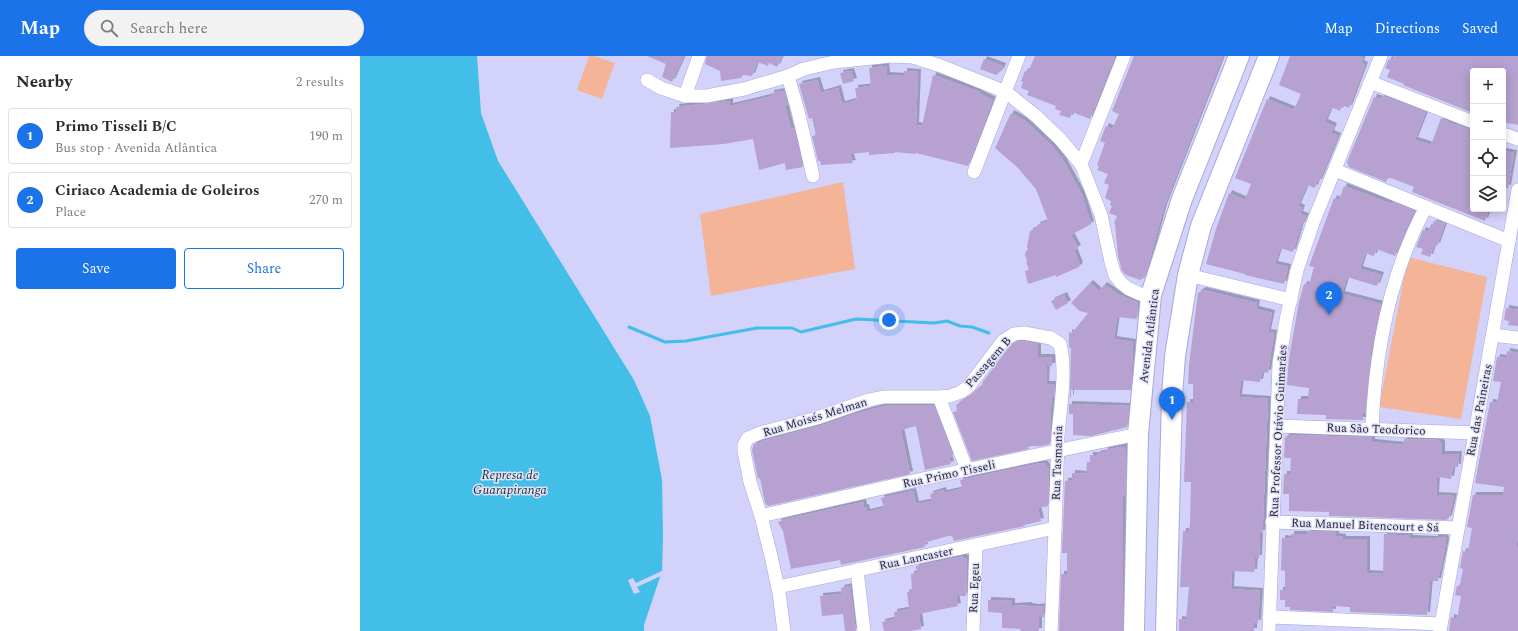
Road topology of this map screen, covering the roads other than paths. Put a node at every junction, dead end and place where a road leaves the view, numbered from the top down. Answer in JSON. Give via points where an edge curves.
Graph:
{"nodes":[{"id":1,"x":699,"y":56,"type":"edge"},
{"id":2,"x":807,"y":56,"type":"edge"},
{"id":3,"x":1019,"y":56,"type":"edge"},
{"id":4,"x":1124,"y":56,"type":"edge"},
{"id":5,"x":1239,"y":56,"type":"edge"},
{"id":6,"x":1269,"y":56,"type":"edge"},
{"id":7,"x":1381,"y":56,"type":"edge"},
{"id":8,"x":913,"y":57,"type":"edge"},
{"id":9,"x":804,"y":69,"type":"junction"},
{"id":10,"x":788,"y":76,"type":"junction"},
{"id":11,"x":647,"y":80,"type":"dead end"},
{"id":12,"x":1370,"y":82,"type":"junction"},
{"id":13,"x":1006,"y":92,"type":"junction"},
{"id":14,"x":685,"y":96,"type":"junction"},
{"id":15,"x":1470,"y":121,"type":"edge"},
{"id":16,"x":1506,"y":135,"type":"edge"},
{"id":17,"x":1518,"y":140,"type":"edge"},
{"id":18,"x":1081,"y":164,"type":"junction"},
{"id":19,"x":1335,"y":170,"type":"junction"},
{"id":20,"x":974,"y":172,"type":"dead end"},
{"id":21,"x":813,"y":176,"type":"dead end"},
{"id":22,"x":1518,"y":190,"type":"edge"},
{"id":23,"x":1426,"y":207,"type":"junction"},
{"id":24,"x":1509,"y":241,"type":"junction"},
{"id":25,"x":1188,"y":275,"type":"junction"},
{"id":26,"x":1151,"y":295,"type":"junction"},
{"id":27,"x":1291,"y":300,"type":"junction"},
{"id":28,"x":1014,"y":334,"type":"joint"},
{"id":29,"x":1493,"y":335,"type":"junction"},
{"id":30,"x":1518,"y":338,"type":"edge"},
{"id":31,"x":940,"y":397,"type":"junction"},
{"id":32,"x":1276,"y":426,"type":"junction"},
{"id":33,"x":1372,"y":429,"type":"junction"},
{"id":34,"x":1475,"y":433,"type":"junction"},
{"id":35,"x":1138,"y":434,"type":"junction"},
{"id":36,"x":1058,"y":451,"type":"junction"},
{"id":37,"x":967,"y":470,"type":"junction"},
{"id":38,"x":761,"y":516,"type":"junction"},
{"id":39,"x":1272,"y":522,"type":"junction"},
{"id":40,"x":1055,"y":528,"type":"junction"},
{"id":41,"x":1458,"y":528,"type":"junction"},
{"id":42,"x":976,"y":545,"type":"junction"},
{"id":43,"x":857,"y":570,"type":"junction"},
{"id":44,"x":778,"y":587,"type":"junction"},
{"id":45,"x":1269,"y":617,"type":"junction"},
{"id":46,"x":1440,"y":627,"type":"edge"},
{"id":47,"x":784,"y":631,"type":"edge"},
{"id":48,"x":864,"y":631,"type":"edge"},
{"id":49,"x":973,"y":631,"type":"edge"},
{"id":50,"x":1051,"y":631,"type":"edge"},
{"id":51,"x":1134,"y":631,"type":"edge"},
{"id":52,"x":1166,"y":631,"type":"edge"},
{"id":53,"x":1269,"y":631,"type":"edge"}],
"edges":[{"from":1,"to":14,"type":"street"},
{"from":2,"to":9,"type":"street"},
{"from":3,"to":13,"type":"street"},
{"from":4,"to":18,"type":"street"},
{"from":5,"to":26,"type":"main road","name":"Avenida Atlântica","via":[[1182,199]]},
{"from":6,"to":25,"type":"main road","via":[[1201,226]]},
{"from":7,"to":12,"type":"street","name":"Rua Professor Otávio Guimarães"},
{"from":8,"to":9,"type":"street","via":[[880,56]]},
{"from":8,"to":13,"type":"street"},
{"from":9,"to":10,"type":"street"},
{"from":10,"to":14,"type":"street","via":[[744,89],[706,96]]},
{"from":10,"to":21,"type":"street"},
{"from":11,"to":14,"type":"street"},
{"from":12,"to":15,"type":"street"},
{"from":12,"to":19,"type":"street","name":"Rua Professor Otávio Guimarães"},
{"from":13,"to":18,"type":"street","via":[[1060,139]]},
{"from":13,"to":20,"type":"street"},
{"from":16,"to":17,"type":"street"},
{"from":18,"to":26,"type":"street","via":[[1101,216],[1115,275],[1120,283],[1129,289]]},
{"from":19,"to":23,"type":"street"},
{"from":19,"to":27,"type":"street","name":"Rua Professor Otávio Guimarães","via":[[1297,270]]},
{"from":22,"to":24,"type":"street","name":"Rua das Paineiras"},
{"from":23,"to":24,"type":"street"},
{"from":23,"to":33,"type":"street","via":[[1401,264],[1384,324]]},
{"from":24,"to":29,"type":"street","name":"Rua das Paineiras"},
{"from":25,"to":27,"type":"street"},
{"from":25,"to":52,"type":"main road","via":[[1175,356],[1172,396]]},
{"from":26,"to":35,"type":"main road","name":"Avenida Atlântica"},
{"from":27,"to":32,"type":"street","name":"Rua Professor Otávio Guimarães","via":[[1280,364]]},
{"from":28,"to":31,"type":"street","name":"Passagem B","via":[[1003,341],[969,386],[961,392]]},
{"from":28,"to":36,"type":"street","name":"Rua Tasmania","via":[[1024,333],[1051,338],[1060,344],[1062,377]]},
{"from":29,"to":30,"type":"street"},
{"from":29,"to":34,"type":"street","name":"Rua das Paineiras"},
{"from":31,"to":37,"type":"street"},
{"from":31,"to":38,"type":"street","name":"Rua Moisés Melman","via":[[883,397],[748,438],[744,451],[750,482]]},
{"from":32,"to":33,"type":"street","name":"Rua São Teodorico"},
{"from":32,"to":39,"type":"street","name":"Rua Professor Otávio Guimarães"},
{"from":33,"to":34,"type":"street","name":"Rua São Teodorico"},
{"from":34,"to":41,"type":"street","name":"Rua das Paineiras"},
{"from":35,"to":36,"type":"street","name":"Rua Primo Tisseli"},
{"from":35,"to":51,"type":"main road","name":"Avenida Atlântica"},
{"from":36,"to":37,"type":"street","name":"Rua Primo Tisseli"},
{"from":36,"to":40,"type":"street","name":"Rua Tasmania"},
{"from":37,"to":38,"type":"street","name":"Rua Primo Tisseli"},
{"from":38,"to":44,"type":"street"},
{"from":39,"to":41,"type":"street","name":"Rua Manuel Bitencourt e Sá"},
{"from":39,"to":45,"type":"street","name":"Rua Professor Otávio Guimarães"},
{"from":40,"to":42,"type":"street","name":"Rua Lancaster"},
{"from":40,"to":50,"type":"street","name":"Rua Tasmania"},
{"from":41,"to":46,"type":"street","name":"Rua das Paineiras"},
{"from":42,"to":43,"type":"street","name":"Rua Lancaster"},
{"from":42,"to":49,"type":"street","name":"Rua Egeu"},
{"from":43,"to":44,"type":"street","name":"Rua Lancaster"},
{"from":43,"to":48,"type":"street"},
{"from":44,"to":47,"type":"street"},
{"from":45,"to":46,"type":"street"},
{"from":45,"to":53,"type":"street","name":"Rua Professor Otávio Guimarães"}]}
